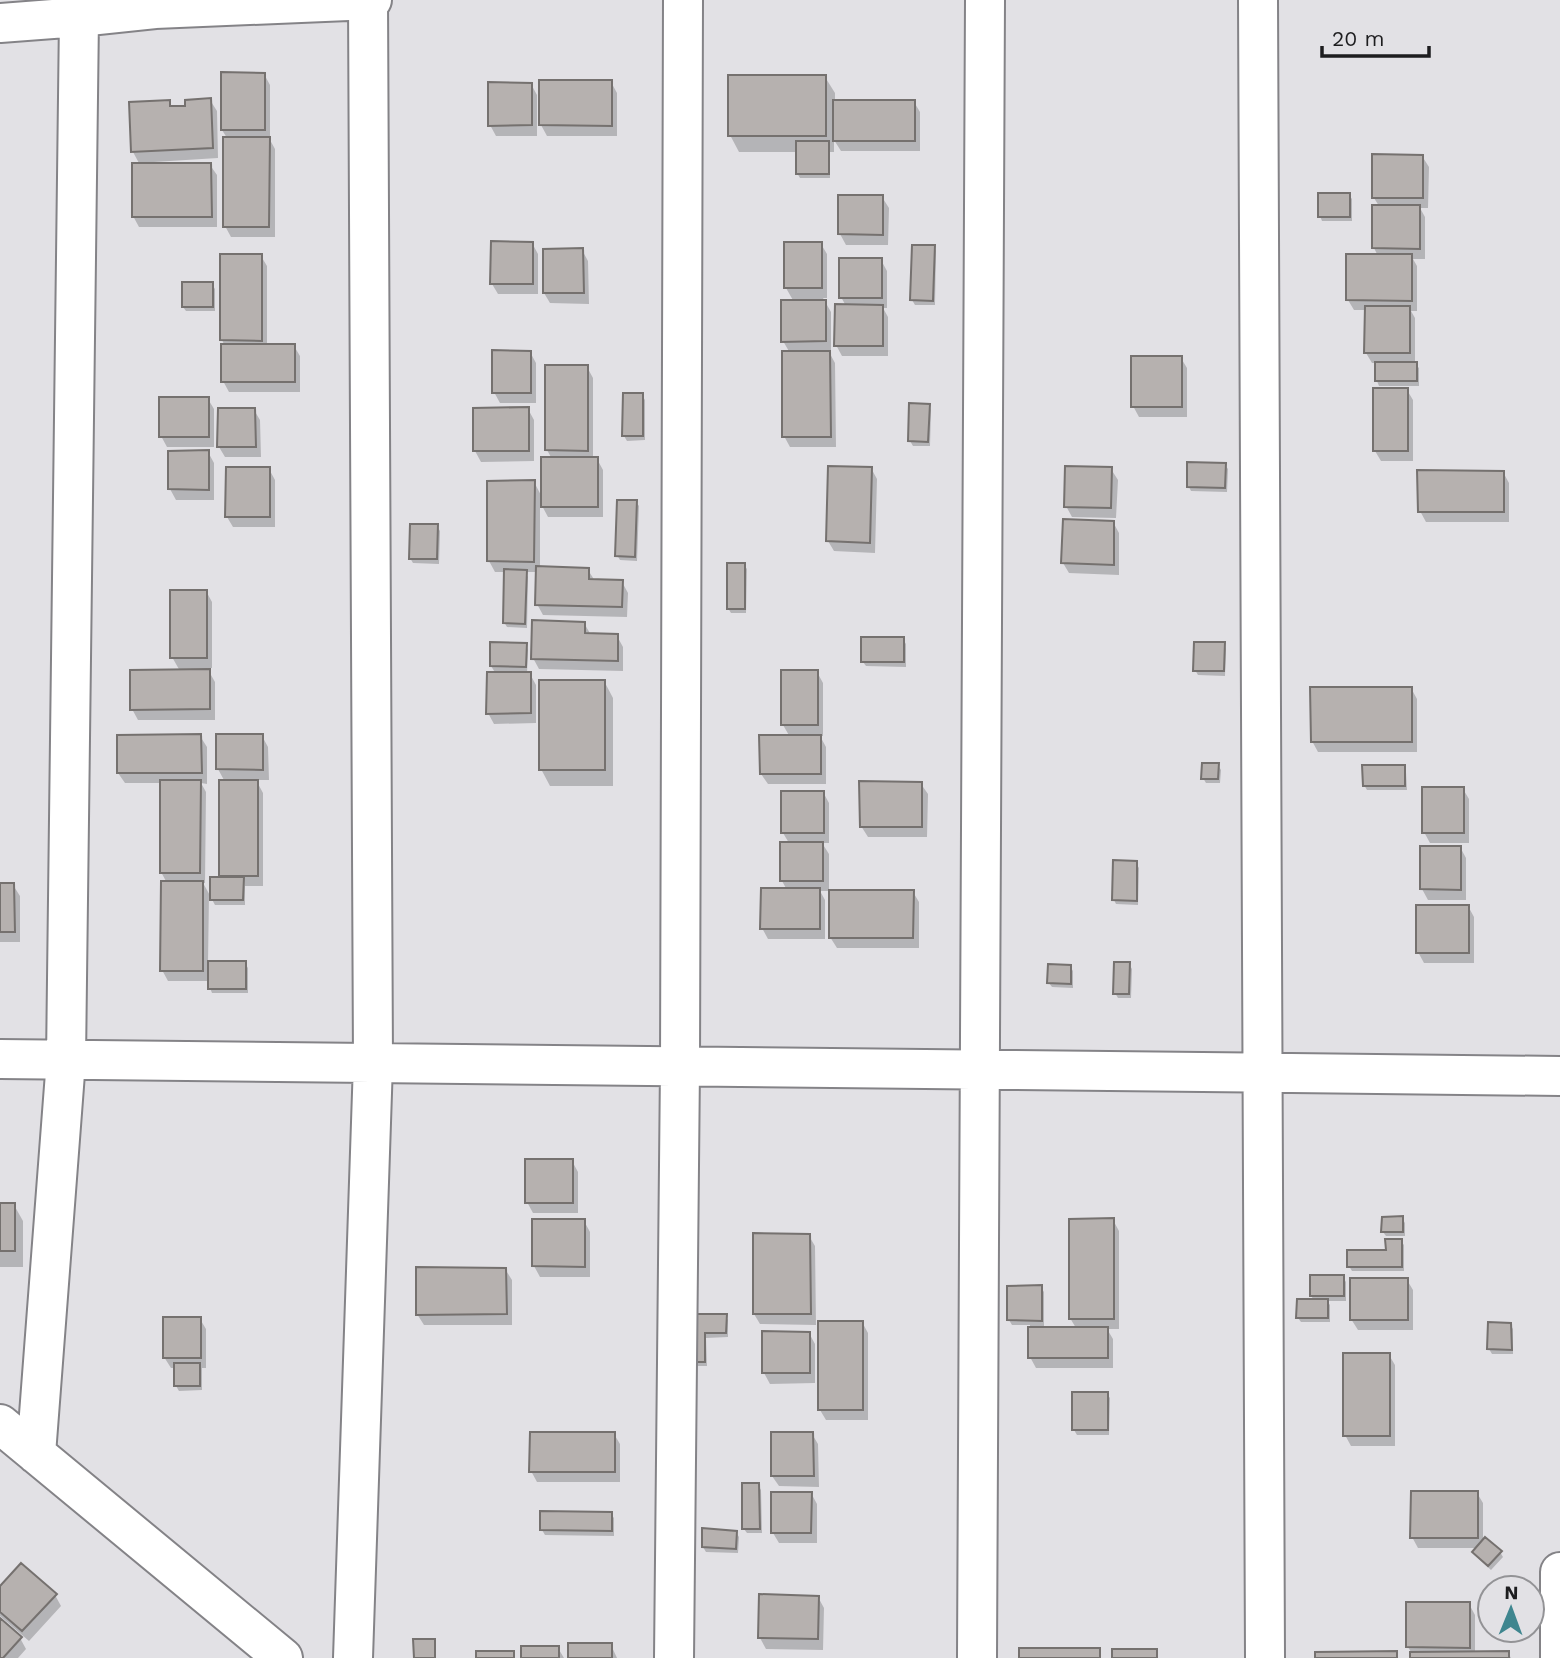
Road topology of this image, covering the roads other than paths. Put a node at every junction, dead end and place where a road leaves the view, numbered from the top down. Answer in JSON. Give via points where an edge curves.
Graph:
{"nodes":[{"id":1,"x":370,"y":0,"type":"edge"},
{"id":2,"x":683,"y":0,"type":"edge"},
{"id":3,"x":985,"y":0,"type":"edge"},
{"id":4,"x":1258,"y":0,"type":"edge"},
{"id":5,"x":155,"y":5,"type":"edge"},
{"id":6,"x":79,"y":17,"type":"junction"},
{"id":7,"x":0,"y":23,"type":"edge"},
{"id":8,"x":0,"y":1059,"type":"edge"},
{"id":9,"x":66,"y":1060,"type":"junction"},
{"id":10,"x":373,"y":1063,"type":"junction"},
{"id":11,"x":680,"y":1067,"type":"junction"},
{"id":12,"x":980,"y":1070,"type":"junction"},
{"id":13,"x":1262,"y":1073,"type":"junction"},
{"id":14,"x":1560,"y":1076,"type":"edge"},
{"id":15,"x":0,"y":1424,"type":"edge"},
{"id":16,"x":36,"y":1454,"type":"junction"},
{"id":17,"x":1560,"y":1573,"type":"edge"},
{"id":18,"x":283,"y":1658,"type":"edge"},
{"id":19,"x":353,"y":1658,"type":"edge"},
{"id":20,"x":674,"y":1658,"type":"edge"},
{"id":21,"x":977,"y":1658,"type":"edge"},
{"id":22,"x":1265,"y":1658,"type":"edge"},
{"id":23,"x":1560,"y":1658,"type":"edge"}],
"edges":[{"from":1,"to":5,"type":"street"},
{"from":1,"to":10,"type":"street"},
{"from":2,"to":11,"type":"street"},
{"from":3,"to":12,"type":"street"},
{"from":4,"to":13,"type":"street"},
{"from":5,"to":6,"type":"street"},
{"from":6,"to":7,"type":"street"},
{"from":6,"to":9,"type":"street"},
{"from":8,"to":9,"type":"street"},
{"from":9,"to":10,"type":"street"},
{"from":9,"to":16,"type":"street"},
{"from":10,"to":11,"type":"street"},
{"from":10,"to":19,"type":"street"},
{"from":11,"to":12,"type":"street"},
{"from":11,"to":20,"type":"street"},
{"from":12,"to":13,"type":"street"},
{"from":12,"to":21,"type":"street"},
{"from":13,"to":14,"type":"street"},
{"from":13,"to":22,"type":"street"},
{"from":15,"to":16,"type":"street"},
{"from":16,"to":18,"type":"street"},
{"from":17,"to":23,"type":"street"}]}
